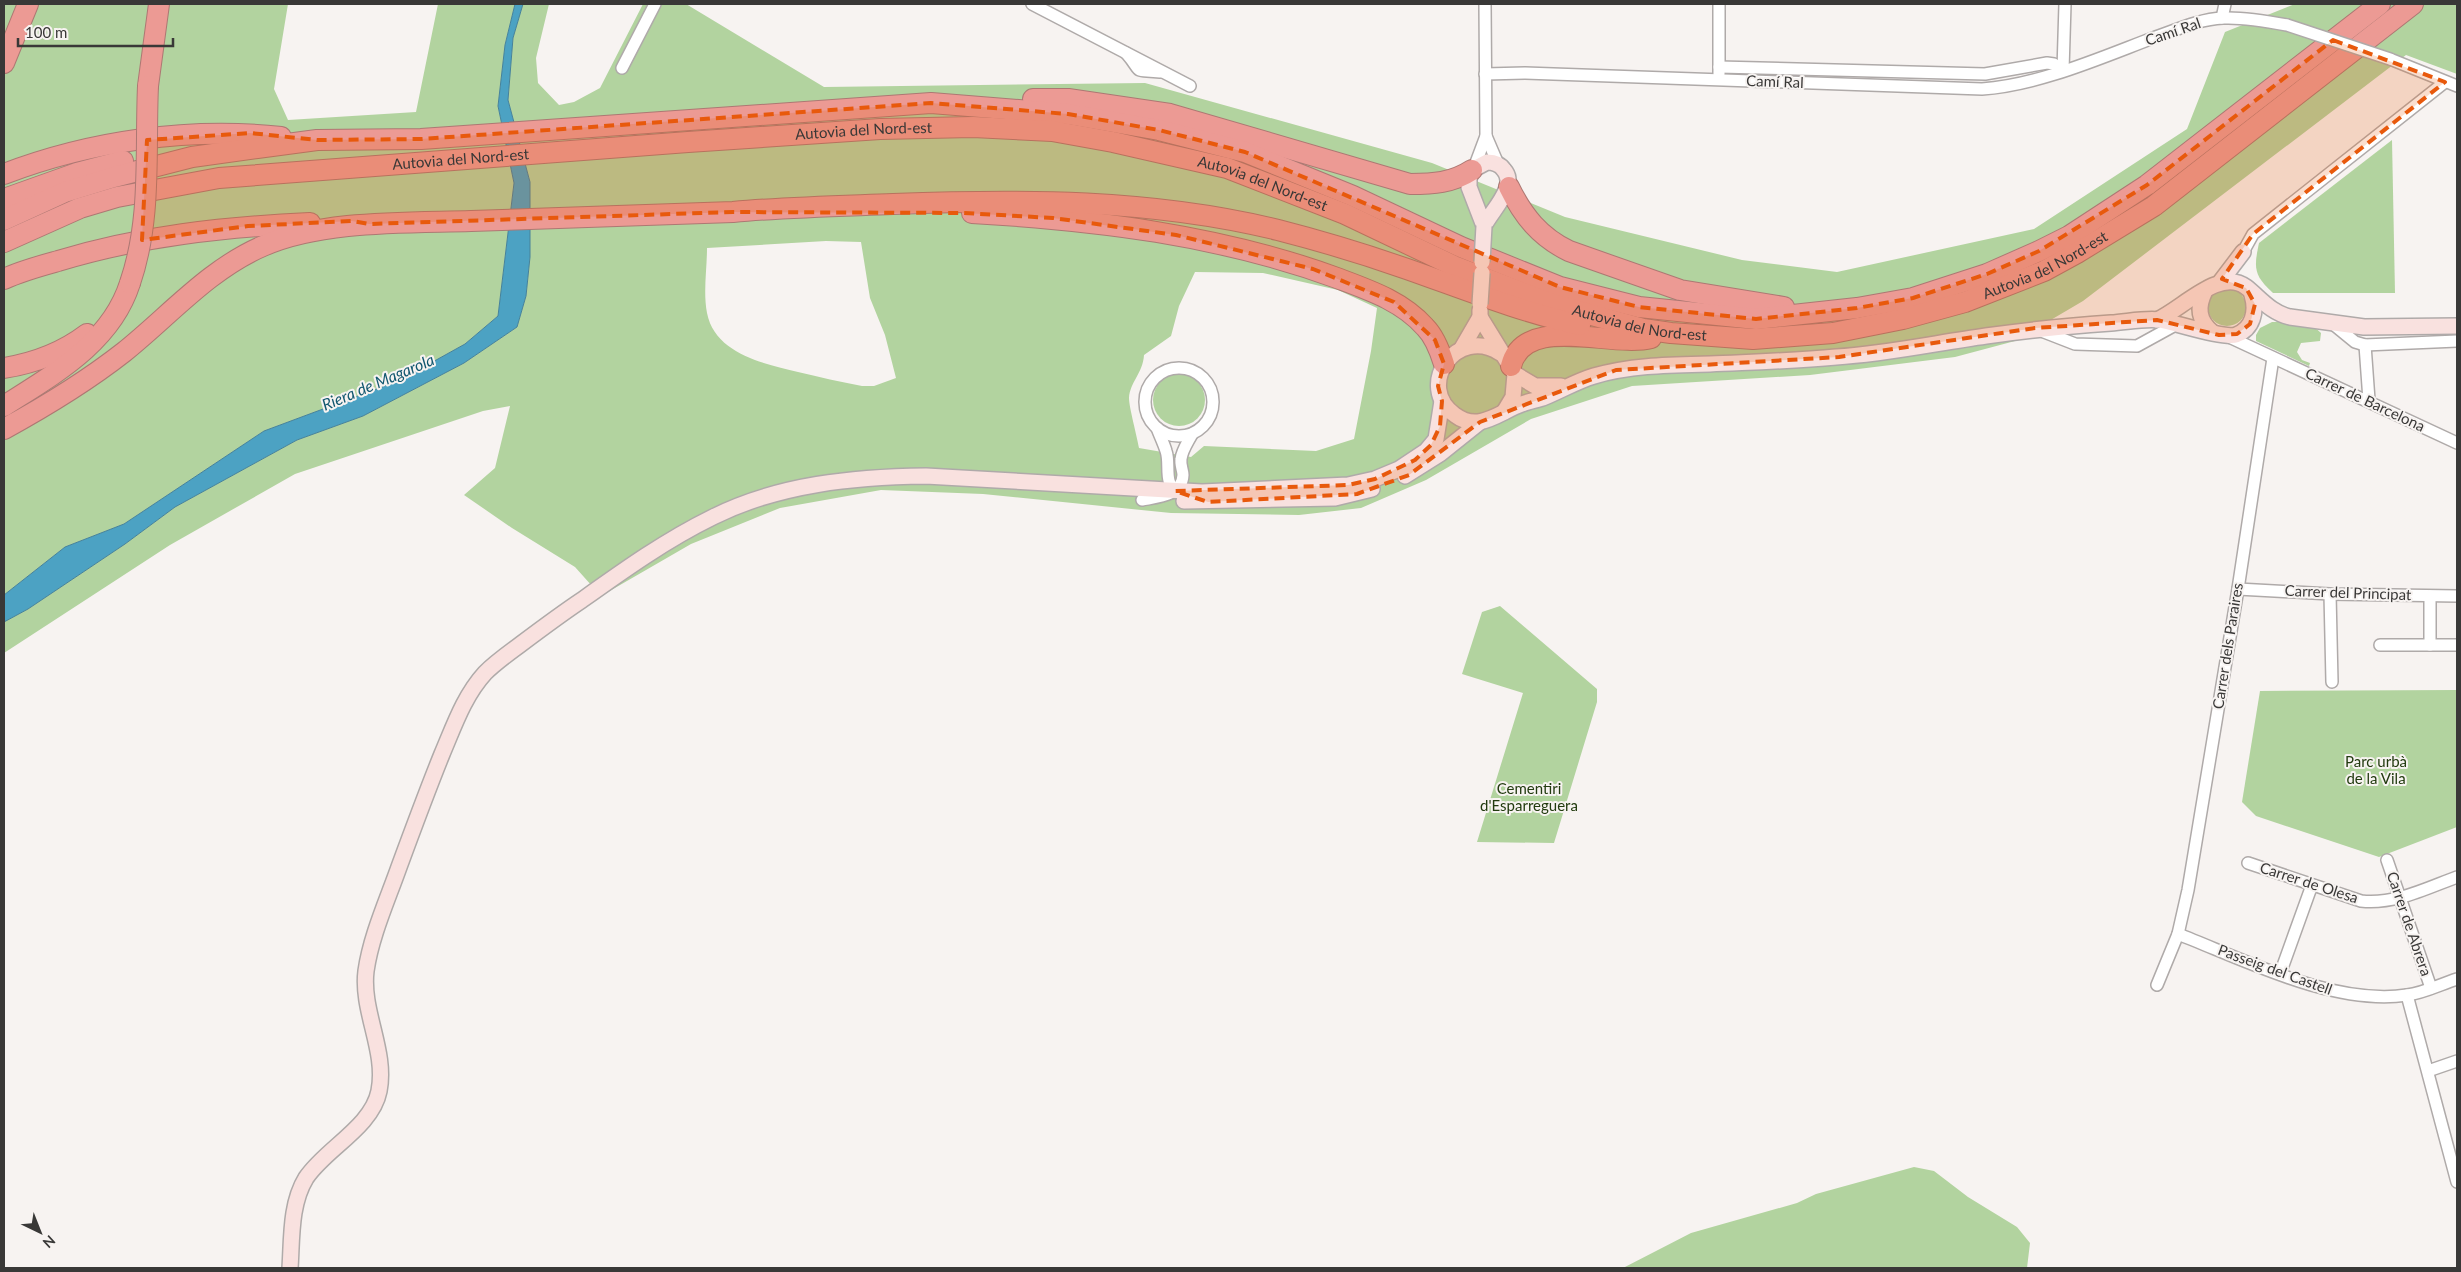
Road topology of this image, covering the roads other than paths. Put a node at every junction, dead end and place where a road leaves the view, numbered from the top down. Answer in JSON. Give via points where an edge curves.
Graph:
{"nodes":[{"id":1,"x":28,"y":4,"type":"edge"},
{"id":2,"x":160,"y":4,"type":"edge"},
{"id":3,"x":656,"y":4,"type":"edge"},
{"id":4,"x":1032,"y":4,"type":"edge"},
{"id":5,"x":1485,"y":4,"type":"edge"},
{"id":6,"x":1719,"y":4,"type":"edge"},
{"id":7,"x":2065,"y":4,"type":"edge"},
{"id":8,"x":2224,"y":4,"type":"edge"},
{"id":9,"x":2380,"y":4,"type":"edge"},
{"id":10,"x":2413,"y":4,"type":"edge"},
{"id":11,"x":2222,"y":18,"type":"junction"},
{"id":12,"x":4,"y":63,"type":"edge"},
{"id":13,"x":1719,"y":67,"type":"junction"},
{"id":14,"x":622,"y":68,"type":"dead end"},
{"id":15,"x":2062,"y":70,"type":"junction"},
{"id":16,"x":1485,"y":74,"type":"junction"},
{"id":17,"x":1718,"y":80,"type":"junction"},
{"id":18,"x":2445,"y":82,"type":"junction"},
{"id":19,"x":1190,"y":86,"type":"dead end"},
{"id":20,"x":2457,"y":86,"type":"edge"},
{"id":21,"x":930,"y":103,"type":"junction"},
{"id":22,"x":1486,"y":136,"type":"junction"},
{"id":23,"x":317,"y":140,"type":"junction"},
{"id":24,"x":256,"y":148,"type":"junction"},
{"id":25,"x":1498,"y":164,"type":"junction"},
{"id":26,"x":1473,"y":169,"type":"junction"},
{"id":27,"x":4,"y":174,"type":"edge"},
{"id":28,"x":1504,"y":194,"type":"junction"},
{"id":29,"x":1473,"y":196,"type":"junction"},
{"id":30,"x":4,"y":199,"type":"edge"},
{"id":31,"x":733,"y":212,"type":"junction"},
{"id":32,"x":4,"y":220,"type":"edge"},
{"id":33,"x":369,"y":224,"type":"junction"},
{"id":34,"x":1484,"y":226,"type":"junction"},
{"id":35,"x":4,"y":242,"type":"edge"},
{"id":36,"x":2243,"y":252,"type":"junction"},
{"id":37,"x":4,"y":279,"type":"edge"},
{"id":38,"x":2221,"y":281,"type":"junction"},
{"id":39,"x":130,"y":283,"type":"junction"},
{"id":40,"x":2205,"y":291,"type":"junction"},
{"id":41,"x":2249,"y":291,"type":"junction"},
{"id":42,"x":1480,"y":310,"type":"junction"},
{"id":43,"x":1798,"y":313,"type":"junction"},
{"id":44,"x":2282,"y":315,"type":"junction"},
{"id":45,"x":2157,"y":320,"type":"junction"},
{"id":46,"x":2177,"y":324,"type":"junction"},
{"id":47,"x":2333,"y":324,"type":"junction"},
{"id":48,"x":2248,"y":326,"type":"junction"},
{"id":49,"x":2457,"y":326,"type":"edge"},
{"id":50,"x":2035,"y":328,"type":"junction"},
{"id":51,"x":1643,"y":329,"type":"junction"},
{"id":52,"x":2212,"y":332,"type":"junction"},
{"id":53,"x":1671,"y":333,"type":"junction"},
{"id":54,"x":2227,"y":336,"type":"junction"},
{"id":55,"x":2457,"y":342,"type":"edge"},
{"id":56,"x":2365,"y":345,"type":"junction"},
{"id":57,"x":1462,"y":348,"type":"junction"},
{"id":58,"x":2273,"y":358,"type":"junction"},
{"id":59,"x":1444,"y":364,"type":"junction"},
{"id":60,"x":1509,"y":364,"type":"junction"},
{"id":61,"x":4,"y":368,"type":"edge"},
{"id":62,"x":1568,"y":385,"type":"junction"},
{"id":63,"x":2368,"y":400,"type":"junction"},
{"id":64,"x":1442,"y":401,"type":"junction"},
{"id":65,"x":4,"y":406,"type":"edge"},
{"id":66,"x":1503,"y":413,"type":"junction"},
{"id":67,"x":1480,"y":422,"type":"junction"},
{"id":68,"x":1157,"y":428,"type":"junction"},
{"id":69,"x":4,"y":429,"type":"edge"},
{"id":70,"x":1192,"y":434,"type":"junction"},
{"id":71,"x":2457,"y":442,"type":"edge"},
{"id":72,"x":1167,"y":473,"type":"junction"},
{"id":73,"x":1183,"y":474,"type":"junction"},
{"id":74,"x":1175,"y":491,"type":"junction"},
{"id":75,"x":1144,"y":495,"type":"junction"},
{"id":76,"x":1205,"y":497,"type":"junction"},
{"id":77,"x":2238,"y":589,"type":"junction"},
{"id":78,"x":2330,"y":594,"type":"junction"},
{"id":79,"x":2430,"y":596,"type":"junction"},
{"id":80,"x":2457,"y":596,"type":"edge"},
{"id":81,"x":2380,"y":645,"type":"dead end"},
{"id":82,"x":2430,"y":645,"type":"junction"},
{"id":83,"x":2457,"y":645,"type":"edge"},
{"id":84,"x":2332,"y":682,"type":"dead end"},
{"id":85,"x":2387,"y":860,"type":"dead end"},
{"id":86,"x":2248,"y":863,"type":"dead end"},
{"id":87,"x":2457,"y":877,"type":"edge"},
{"id":88,"x":2312,"y":885,"type":"junction"},
{"id":89,"x":2400,"y":898,"type":"junction"},
{"id":90,"x":2178,"y":934,"type":"junction"},
{"id":91,"x":2280,"y":974,"type":"junction"},
{"id":92,"x":2457,"y":979,"type":"edge"},
{"id":93,"x":2157,"y":985,"type":"dead end"},
{"id":94,"x":2431,"y":988,"type":"junction"},
{"id":95,"x":2407,"y":995,"type":"junction"},
{"id":96,"x":2457,"y":1061,"type":"edge"},
{"id":97,"x":2428,"y":1071,"type":"junction"},
{"id":98,"x":2457,"y":1182,"type":"edge"},
{"id":99,"x":290,"y":1268,"type":"edge"}],
"edges":[{"from":1,"to":12,"type":"highway"},
{"from":2,"to":39,"type":"highway","bridge":true,"via":[[148,86],[143,236]]},
{"from":3,"to":14,"type":"street"},
{"from":4,"to":19,"type":"street"},
{"from":5,"to":16,"type":"street"},
{"from":6,"to":13,"type":"street"},
{"from":7,"to":15,"type":"street"},
{"from":8,"to":11,"type":"street"},
{"from":9,"to":43,"type":"highway","name":"Autovia del Nord-est","via":[[2147,185],[2069,236],[1987,274],[1913,298],[1858,308]]},
{"from":10,"to":53,"type":"highway","name":"Autovia del Nord-est","via":[[2154,206],[2044,271],[1935,311],[1833,333],[1753,339]]},
{"from":11,"to":15,"type":"street","name":"Camí Ral","via":[[2194,23]]},
{"from":11,"to":18,"type":"street","name":"Camí Ral","bridge":true,"via":[[2287,25],[2390,59]]},
{"from":13,"to":15,"type":"street","name":"Camí Ral","via":[[1985,74],[2047,63]]},
{"from":13,"to":17,"type":"street"},
{"from":15,"to":17,"type":"street","name":"Camí Ral","via":[[2017,84],[1982,89]]},
{"from":16,"to":17,"type":"street","name":"Camí Ral"},
{"from":16,"to":22,"type":"street"},
{"from":18,"to":20,"type":"street","name":"Camí Ral"},
{"from":18,"to":36,"type":"street","via":[[2253,234]]},
{"from":21,"to":23,"type":"highway","name":"Autovia del Nord-est","via":[[421,139]]},
{"from":21,"to":26,"type":"highway","via":[[1068,99],[1170,114],[1410,184],[1454,180]]},
{"from":21,"to":43,"type":"highway","name":"Autovia del Nord-est","via":[[1068,114],[1159,130],[1245,152],[1353,196],[1461,248],[1603,299],[1675,312],[1756,319]]},
{"from":22,"to":25,"type":"street"},
{"from":22,"to":26,"type":"street"},
{"from":23,"to":24,"type":"highway","name":"Autovia del Nord-est"},
{"from":23,"to":27,"type":"highway","via":[[250,134],[183,135],[87,150]]},
{"from":24,"to":30,"type":"highway","via":[[198,147],[136,158],[77,173]]},
{"from":24,"to":32,"type":"highway","name":"Autovia del Nord-est","via":[[192,157],[114,177],[65,192]]},
{"from":25,"to":26,"type":"main road","via":[[1486,162]]},
{"from":25,"to":28,"type":"main road","via":[[1506,173]]},
{"from":26,"to":29,"type":"main road","via":[[1468,183]]},
{"from":28,"to":29,"type":"main road","via":[[1484,202]]},
{"from":28,"to":34,"type":"main road"},
{"from":28,"to":43,"type":"highway","via":[[1536,229],[1569,251],[1680,290],[1782,307]]},
{"from":29,"to":34,"type":"main road"},
{"from":31,"to":33,"type":"highway"},
{"from":31,"to":51,"type":"highway","via":[[967,201],[1062,201],[1218,217],[1278,230],[1404,268],[1548,318],[1591,327]]},
{"from":31,"to":59,"type":"highway","via":[[994,214],[1053,218],[1176,235],[1254,252],[1371,291],[1408,311],[1426,328],[1435,340]]},
{"from":33,"to":37,"type":"highway","via":[[352,221],[248,226],[172,234],[99,248]]},
{"from":33,"to":69,"type":"highway","via":[[294,235],[240,258],[208,280],[124,352],[77,386]]},
{"from":34,"to":42,"type":"main road","bridge":true},
{"from":35,"to":51,"type":"highway","name":"Autovia del Nord-est","via":[[80,208],[117,197],[219,178],[925,127],[1052,131],[1227,168],[1345,214],[1454,266],[1543,300]]},
{"from":36,"to":38,"type":"main road"},
{"from":36,"to":41,"type":"main road"},
{"from":38,"to":40,"type":"main road"},
{"from":38,"to":41,"type":"main road","via":[[2239,283]]},
{"from":39,"to":61,"type":"highway","via":[[103,318],[75,343],[38,360]]},
{"from":39,"to":65,"type":"highway","via":[[114,317],[82,353]]},
{"from":40,"to":45,"type":"main road"},
{"from":40,"to":52,"type":"main road","via":[[2199,311],[2203,323]]},
{"from":41,"to":44,"type":"main road"},
{"from":41,"to":48,"type":"main road","via":[[2254,313]]},
{"from":42,"to":57,"type":"main road"},
{"from":42,"to":60,"type":"main road"},
{"from":44,"to":47,"type":"main road"},
{"from":44,"to":48,"type":"main road"},
{"from":45,"to":46,"type":"main road"},
{"from":45,"to":50,"type":"main road"},
{"from":46,"to":50,"type":"street","via":[[2138,346],[2075,344]]},
{"from":46,"to":52,"type":"main road"},
{"from":47,"to":49,"type":"main road"},
{"from":47,"to":56,"type":"street","via":[[2355,342]]},
{"from":48,"to":54,"type":"main road"},
{"from":48,"to":58,"type":"street","name":"Carrer de Barcelona","via":[[2256,345]]},
{"from":50,"to":62,"type":"main road","via":[[1839,357],[1616,370]]},
{"from":51,"to":53,"type":"highway","name":"Autovia del Nord-est"},
{"from":52,"to":54,"type":"main road"},
{"from":53,"to":60,"type":"highway","via":[[1647,339],[1537,337],[1520,346]]},
{"from":54,"to":58,"type":"street","name":"Carrer de Barcelona"},
{"from":55,"to":56,"type":"street"},
{"from":56,"to":63,"type":"street"},
{"from":57,"to":59,"type":"main road"},
{"from":57,"to":60,"type":"main road","via":[[1478,346],[1493,349]]},
{"from":58,"to":63,"type":"street","name":"Carrer de Barcelona"},
{"from":58,"to":77,"type":"street","name":"Carrer dels Paraires"},
{"from":59,"to":64,"type":"main road","via":[[1438,386]]},
{"from":60,"to":62,"type":"main road","via":[[1535,386]]},
{"from":60,"to":66,"type":"main road","via":[[1513,397]]},
{"from":62,"to":66,"type":"main road"},
{"from":63,"to":71,"type":"street","name":"Carrer de Barcelona"},
{"from":64,"to":67,"type":"main road","via":[[1462,420]]},
{"from":64,"to":76,"type":"main road","via":[[1440,426],[1431,445],[1414,460],[1375,479],[1348,485]]},
{"from":66,"to":67,"type":"main road"},
{"from":67,"to":76,"type":"main road","via":[[1409,475],[1357,494],[1335,498]]},
{"from":68,"to":70,"type":"street","via":[[1174,436]]},
{"from":68,"to":70,"type":"street","via":[[1150,421],[1145,406],[1151,382],[1168,370],[1188,369],[1205,380],[1213,404],[1205,424]]},
{"from":68,"to":72,"type":"street","via":[[1167,452]]},
{"from":70,"to":73,"type":"street","via":[[1180,461]]},
{"from":72,"to":74,"type":"street"},
{"from":72,"to":75,"type":"street"},
{"from":73,"to":74,"type":"street"},
{"from":73,"to":76,"type":"street"},
{"from":74,"to":75,"type":"main road"},
{"from":74,"to":76,"type":"main road"},
{"from":75,"to":76,"type":"main road"},
{"from":75,"to":99,"type":"main road","via":[[926,476],[861,478],[789,490],[730,509],[677,536],[566,611],[486,672],[462,707],[369,957],[366,991],[378,1063],[379,1093],[365,1117],[305,1180],[298,1194],[293,1220]]},
{"from":77,"to":78,"type":"street","name":"Carrer del Principat"},
{"from":77,"to":90,"type":"street","name":"Carrer dels Paraires"},
{"from":78,"to":79,"type":"street","name":"Carrer del Principat"},
{"from":78,"to":84,"type":"street"},
{"from":79,"to":80,"type":"street","name":"Carrer del Principat"},
{"from":79,"to":82,"type":"street"},
{"from":81,"to":82,"type":"street"},
{"from":82,"to":83,"type":"street"},
{"from":85,"to":89,"type":"street","name":"Carrer de Abrera"},
{"from":86,"to":88,"type":"street","name":"Carrer de Olesa"},
{"from":87,"to":89,"type":"street","name":"Carrer de Olesa"},
{"from":88,"to":89,"type":"street","name":"Carrer de Olesa","via":[[2361,901],[2376,903]]},
{"from":88,"to":91,"type":"street"},
{"from":89,"to":94,"type":"street","name":"Carrer de Abrera"},
{"from":90,"to":91,"type":"street","name":"Passeig del Castell"},
{"from":90,"to":93,"type":"street"},
{"from":91,"to":95,"type":"street","name":"Passeig del Castell","via":[[2329,991],[2369,997]]},
{"from":92,"to":94,"type":"street","name":"Passeig del Castell"},
{"from":94,"to":95,"type":"street","name":"Passeig del Castell"},
{"from":95,"to":97,"type":"street"},
{"from":96,"to":97,"type":"street"},
{"from":97,"to":98,"type":"street"}]}
